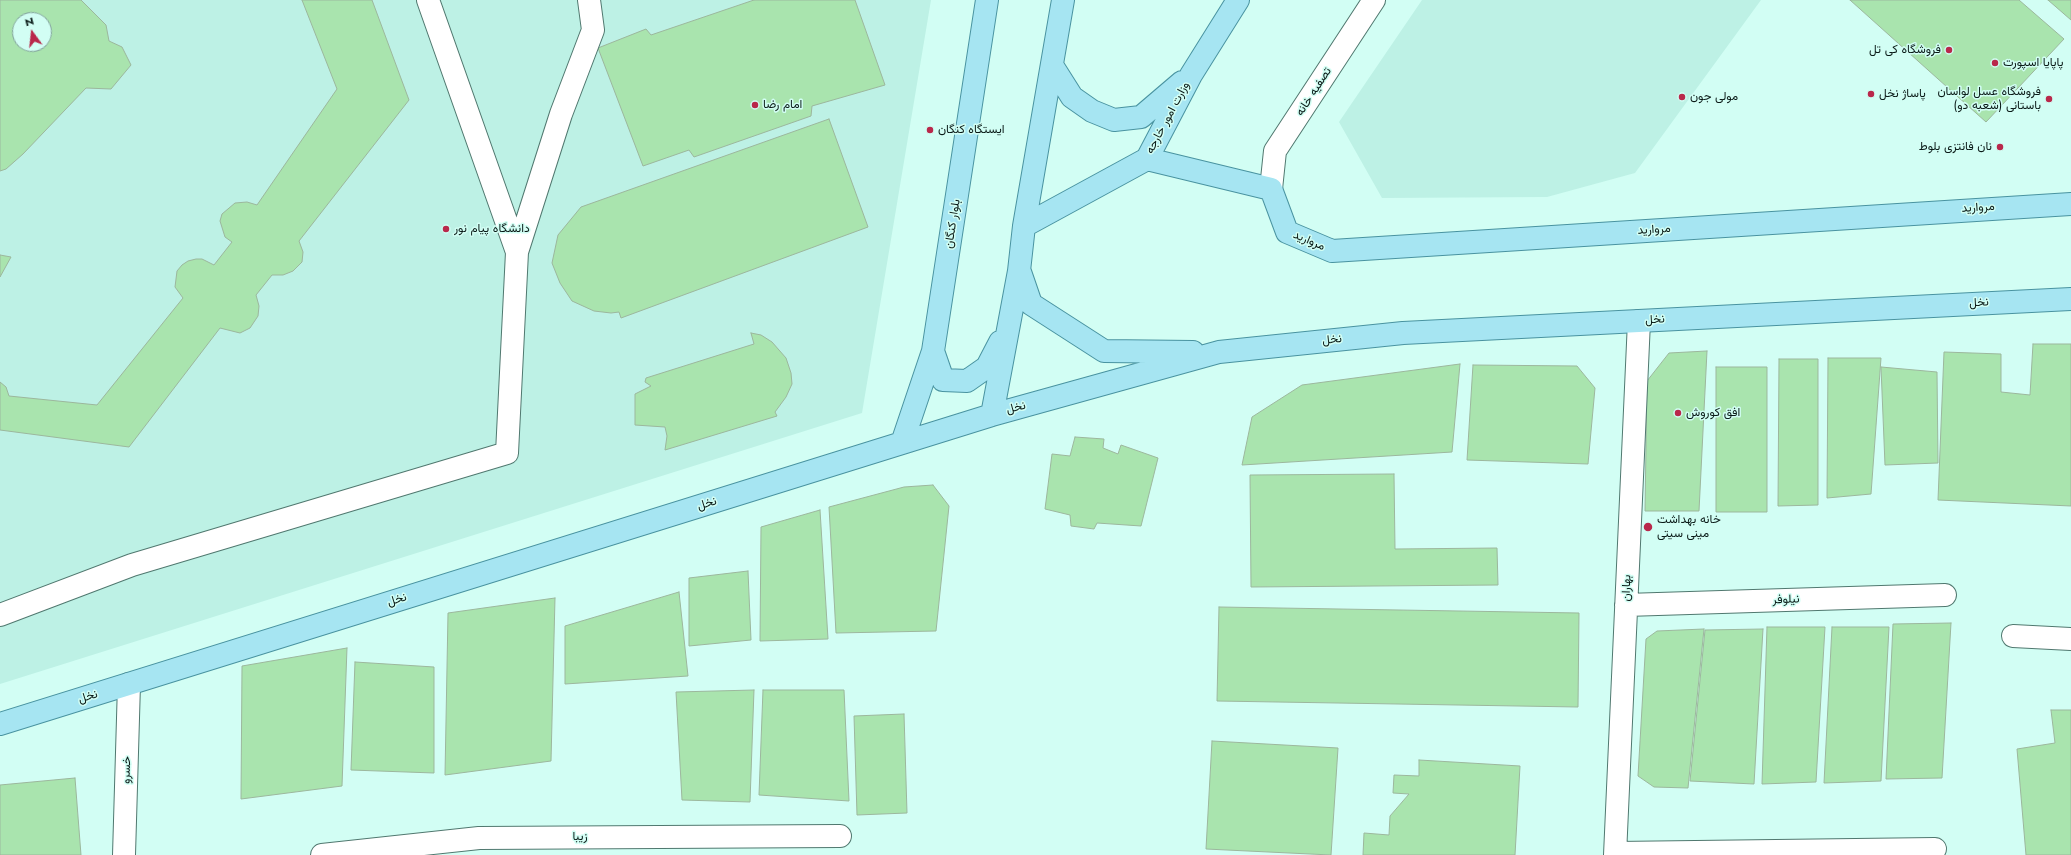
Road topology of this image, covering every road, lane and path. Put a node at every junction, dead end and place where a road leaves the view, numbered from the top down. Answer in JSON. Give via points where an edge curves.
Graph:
{"nodes":[{"id":1,"x":428,"y":0,"type":"edge"},
{"id":2,"x":588,"y":0,"type":"edge"},
{"id":3,"x":987,"y":0,"type":"edge"},
{"id":4,"x":1063,"y":0,"type":"edge"},
{"id":5,"x":1238,"y":0,"type":"edge"},
{"id":6,"x":1374,"y":0,"type":"edge"},
{"id":7,"x":1052,"y":67,"type":"junction"},
{"id":8,"x":1190,"y":75,"type":"junction"},
{"id":9,"x":1146,"y":159,"type":"junction"},
{"id":10,"x":1271,"y":189,"type":"junction"},
{"id":11,"x":2071,"y":204,"type":"edge"},
{"id":12,"x":1024,"y":226,"type":"junction"},
{"id":13,"x":517,"y":252,"type":"junction"},
{"id":14,"x":1019,"y":271,"type":"junction"},
{"id":15,"x":2071,"y":299,"type":"edge"},
{"id":16,"x":1638,"y":321,"type":"junction"},
{"id":17,"x":1008,"y":328,"type":"junction"},
{"id":18,"x":934,"y":351,"type":"junction"},
{"id":19,"x":1219,"y":352,"type":"junction"},
{"id":20,"x":992,"y":415,"type":"junction"},
{"id":21,"x":902,"y":443,"type":"junction"},
{"id":22,"x":1946,"y":595,"type":"dead end"},
{"id":23,"x":1626,"y":605,"type":"junction"},
{"id":24,"x":0,"y":615,"type":"edge"},
{"id":25,"x":2013,"y":636,"type":"dead end"},
{"id":26,"x":2071,"y":639,"type":"edge"},
{"id":27,"x":129,"y":684,"type":"junction"},
{"id":28,"x":0,"y":724,"type":"edge"},
{"id":29,"x":840,"y":836,"type":"dead end"},
{"id":30,"x":1935,"y":849,"type":"dead end"},
{"id":31,"x":1616,"y":854,"type":"edge"},
{"id":32,"x":124,"y":855,"type":"edge"},
{"id":33,"x":322,"y":855,"type":"edge"}],
"edges":[{"from":1,"to":13,"type":"street"},
{"from":2,"to":13,"type":"street","via":[[593,30],[561,114]]},
{"from":3,"to":18,"type":"main road","name":"بلوار کنگان"},
{"from":4,"to":7,"type":"main road"},
{"from":5,"to":8,"type":"main road","name":"وزارت امور خارجه"},
{"from":6,"to":10,"type":"street","name":"تصفیه خانه","via":[[1275,150]]},
{"from":7,"to":8,"type":"main road","via":[[1072,97],[1092,111],[1114,120],[1141,117]]},
{"from":7,"to":12,"type":"main road"},
{"from":8,"to":9,"type":"main road","name":"وزارت امور خارجه"},
{"from":9,"to":10,"type":"main road"},
{"from":9,"to":12,"type":"main road","name":"وزارت امور خارجه"},
{"from":10,"to":11,"type":"main road","name":"مروارید","via":[[1287,232],[1332,251]]},
{"from":12,"to":14,"type":"main road"},
{"from":13,"to":24,"type":"street","via":[[507,453],[132,565]]},
{"from":14,"to":17,"type":"main road"},
{"from":14,"to":19,"type":"main road","via":[[1031,304],[1104,351]]},
{"from":15,"to":16,"type":"main road","name":"نخل"},
{"from":16,"to":19,"type":"main road","name":"نخل","via":[[1403,333]]},
{"from":16,"to":23,"type":"street","name":"بهاران"},
{"from":17,"to":18,"type":"main road","via":[[987,367],[967,382],[943,380]]},
{"from":17,"to":20,"type":"main road"},
{"from":18,"to":21,"type":"main road","name":"بلوار کنگان"},
{"from":19,"to":20,"type":"main road","name":"نخل"},
{"from":20,"to":21,"type":"main road","name":"نخل"},
{"from":21,"to":27,"type":"main road","name":"نخل"},
{"from":22,"to":23,"type":"street","name":"نیلوفر"},
{"from":23,"to":31,"type":"street","name":"بهاران"},
{"from":25,"to":26,"type":"street"},
{"from":27,"to":28,"type":"main road","name":"نخل"},
{"from":27,"to":32,"type":"street","name":"خسرو"},
{"from":29,"to":33,"type":"street","name":"زیبا","via":[[479,838]]},
{"from":30,"to":31,"type":"street"}]}
